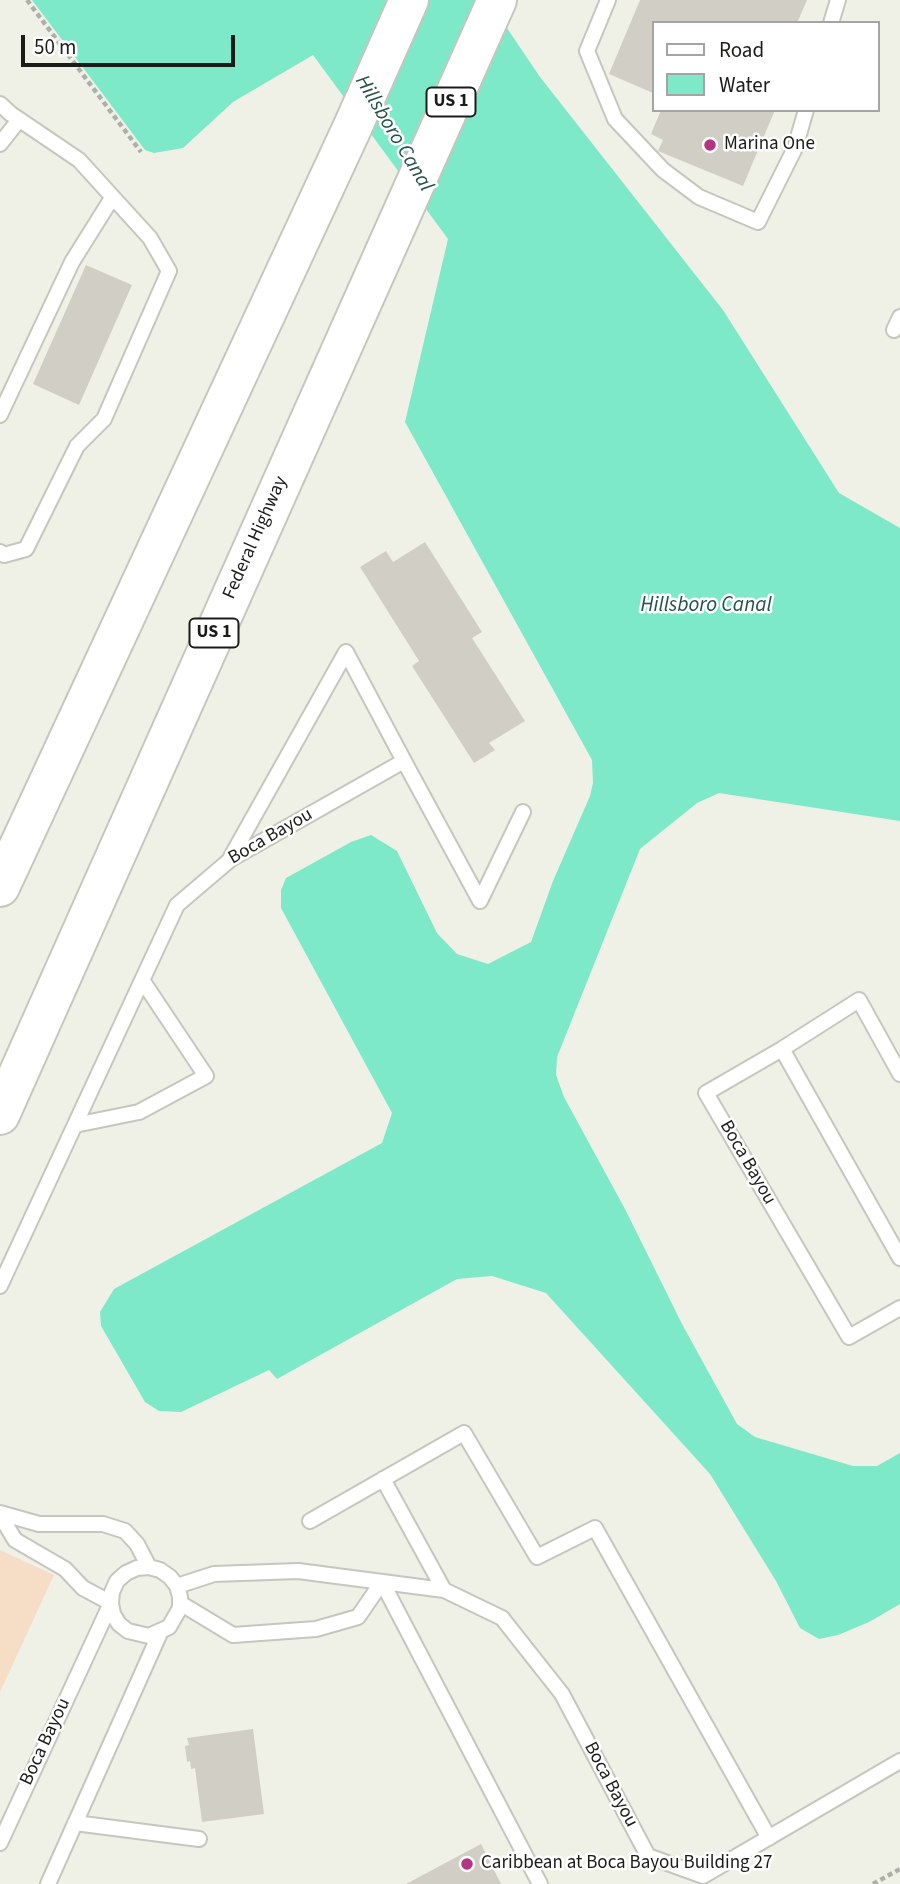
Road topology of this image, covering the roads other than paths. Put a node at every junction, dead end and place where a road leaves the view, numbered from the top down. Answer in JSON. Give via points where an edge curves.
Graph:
{"nodes":[{"id":1,"x":409,"y":0,"type":"edge"},
{"id":2,"x":497,"y":0,"type":"edge"},
{"id":3,"x":608,"y":0,"type":"edge"},
{"id":4,"x":838,"y":0,"type":"edge"},
{"id":5,"x":832,"y":21,"type":"edge"},
{"id":6,"x":0,"y":104,"type":"edge"},
{"id":7,"x":805,"y":112,"type":"edge"},
{"id":8,"x":19,"y":120,"type":"junction"},
{"id":9,"x":0,"y":144,"type":"edge"},
{"id":10,"x":111,"y":198,"type":"junction"},
{"id":11,"x":0,"y":415,"type":"edge"},
{"id":12,"x":0,"y":552,"type":"edge"},
{"id":13,"x":404,"y":761,"type":"junction"},
{"id":14,"x":523,"y":812,"type":"dead end"},
{"id":15,"x":231,"y":859,"type":"junction"},
{"id":16,"x":0,"y":887,"type":"edge"},
{"id":17,"x":142,"y":980,"type":"junction"},
{"id":18,"x":782,"y":1049,"type":"junction"},
{"id":19,"x":12,"y":1053,"type":"edge"},
{"id":20,"x":900,"y":1074,"type":"edge"},
{"id":21,"x":0,"y":1115,"type":"edge"},
{"id":22,"x":75,"y":1125,"type":"junction"},
{"id":23,"x":900,"y":1258,"type":"edge"},
{"id":24,"x":0,"y":1286,"type":"edge"},
{"id":25,"x":900,"y":1308,"type":"edge"},
{"id":26,"x":383,"y":1479,"type":"junction"},
{"id":27,"x":0,"y":1514,"type":"edge"},
{"id":28,"x":310,"y":1521,"type":"dead end"},
{"id":29,"x":149,"y":1567,"type":"junction"},
{"id":30,"x":382,"y":1582,"type":"junction"},
{"id":31,"x":177,"y":1586,"type":"junction"},
{"id":32,"x":444,"y":1590,"type":"junction"},
{"id":33,"x":180,"y":1603,"type":"junction"},
{"id":34,"x":111,"y":1604,"type":"junction"},
{"id":35,"x":160,"y":1633,"type":"junction"},
{"id":36,"x":900,"y":1761,"type":"edge"},
{"id":37,"x":75,"y":1823,"type":"junction"},
{"id":38,"x":769,"y":1838,"type":"junction"},
{"id":39,"x":199,"y":1839,"type":"dead end"},
{"id":40,"x":0,"y":1843,"type":"edge"},
{"id":41,"x":703,"y":1876,"type":"junction"},
{"id":42,"x":48,"y":1884,"type":"edge"},
{"id":43,"x":540,"y":1884,"type":"edge"},
{"id":44,"x":690,"y":1884,"type":"edge"}],
"edges":[{"from":1,"to":16,"type":"main road"},
{"from":2,"to":19,"type":"main road","name":"Federal Highway","number":"US 1"},
{"from":3,"to":7,"type":"lane","via":[[587,51],[615,118],[663,170],[699,197],[758,222],[795,148]]},
{"from":4,"to":5,"type":"lane"},
{"from":6,"to":8,"type":"lane"},
{"from":8,"to":9,"type":"lane"},
{"from":8,"to":10,"type":"lane","via":[[79,160]]},
{"from":10,"to":11,"type":"lane","via":[[72,262]]},
{"from":10,"to":12,"type":"lane","via":[[150,238],[169,271],[104,419],[77,446],[26,549]]},
{"from":13,"to":14,"type":"lane","via":[[480,901]]},
{"from":13,"to":15,"type":"lane","name":"Boca Bayou"},
{"from":13,"to":15,"type":"lane","via":[[346,652]]},
{"from":15,"to":17,"type":"lane","name":"Boca Bayou","via":[[177,905]]},
{"from":17,"to":22,"type":"lane","name":"Boca Bayou"},
{"from":17,"to":22,"type":"lane","via":[[206,1076],[139,1112]]},
{"from":18,"to":20,"type":"lane","name":"Boca Bayou","via":[[859,1000]]},
{"from":18,"to":23,"type":"lane"},
{"from":18,"to":25,"type":"lane","name":"Boca Bayou","via":[[706,1093],[849,1337]]},
{"from":19,"to":21,"type":"main road","name":"Federal Highway","number":"US 1"},
{"from":22,"to":24,"type":"lane","name":"Boca Bayou"},
{"from":26,"to":28,"type":"lane"},
{"from":26,"to":32,"type":"lane"},
{"from":26,"to":38,"type":"lane","via":[[464,1433],[537,1557],[595,1528]]},
{"from":27,"to":29,"type":"lane","via":[[39,1524],[103,1524],[125,1531]]},
{"from":27,"to":34,"type":"lane","via":[[15,1540],[65,1569],[83,1588]]},
{"from":29,"to":31,"type":"lane","via":[[160,1570]]},
{"from":29,"to":34,"type":"lane","name":"Boca Bayou","via":[[137,1567],[117,1581]]},
{"from":30,"to":31,"type":"lane","name":"Boca Bayou","via":[[298,1571],[214,1574]]},
{"from":30,"to":32,"type":"lane","name":"Boca Bayou"},
{"from":30,"to":33,"type":"lane","via":[[358,1617],[316,1629],[233,1635]]},
{"from":30,"to":43,"type":"lane"},
{"from":31,"to":33,"type":"lane"},
{"from":32,"to":41,"type":"lane","name":"Boca Bayou","via":[[502,1618],[554,1684],[648,1856]]},
{"from":33,"to":35,"type":"lane","via":[[176,1619]]},
{"from":34,"to":35,"type":"lane","via":[[113,1615],[128,1631],[149,1636]]},
{"from":34,"to":40,"type":"lane","name":"Boca Bayou"},
{"from":35,"to":37,"type":"lane"},
{"from":36,"to":38,"type":"lane"},
{"from":37,"to":39,"type":"lane"},
{"from":37,"to":42,"type":"lane"},
{"from":38,"to":41,"type":"lane"},
{"from":41,"to":44,"type":"lane"}]}
